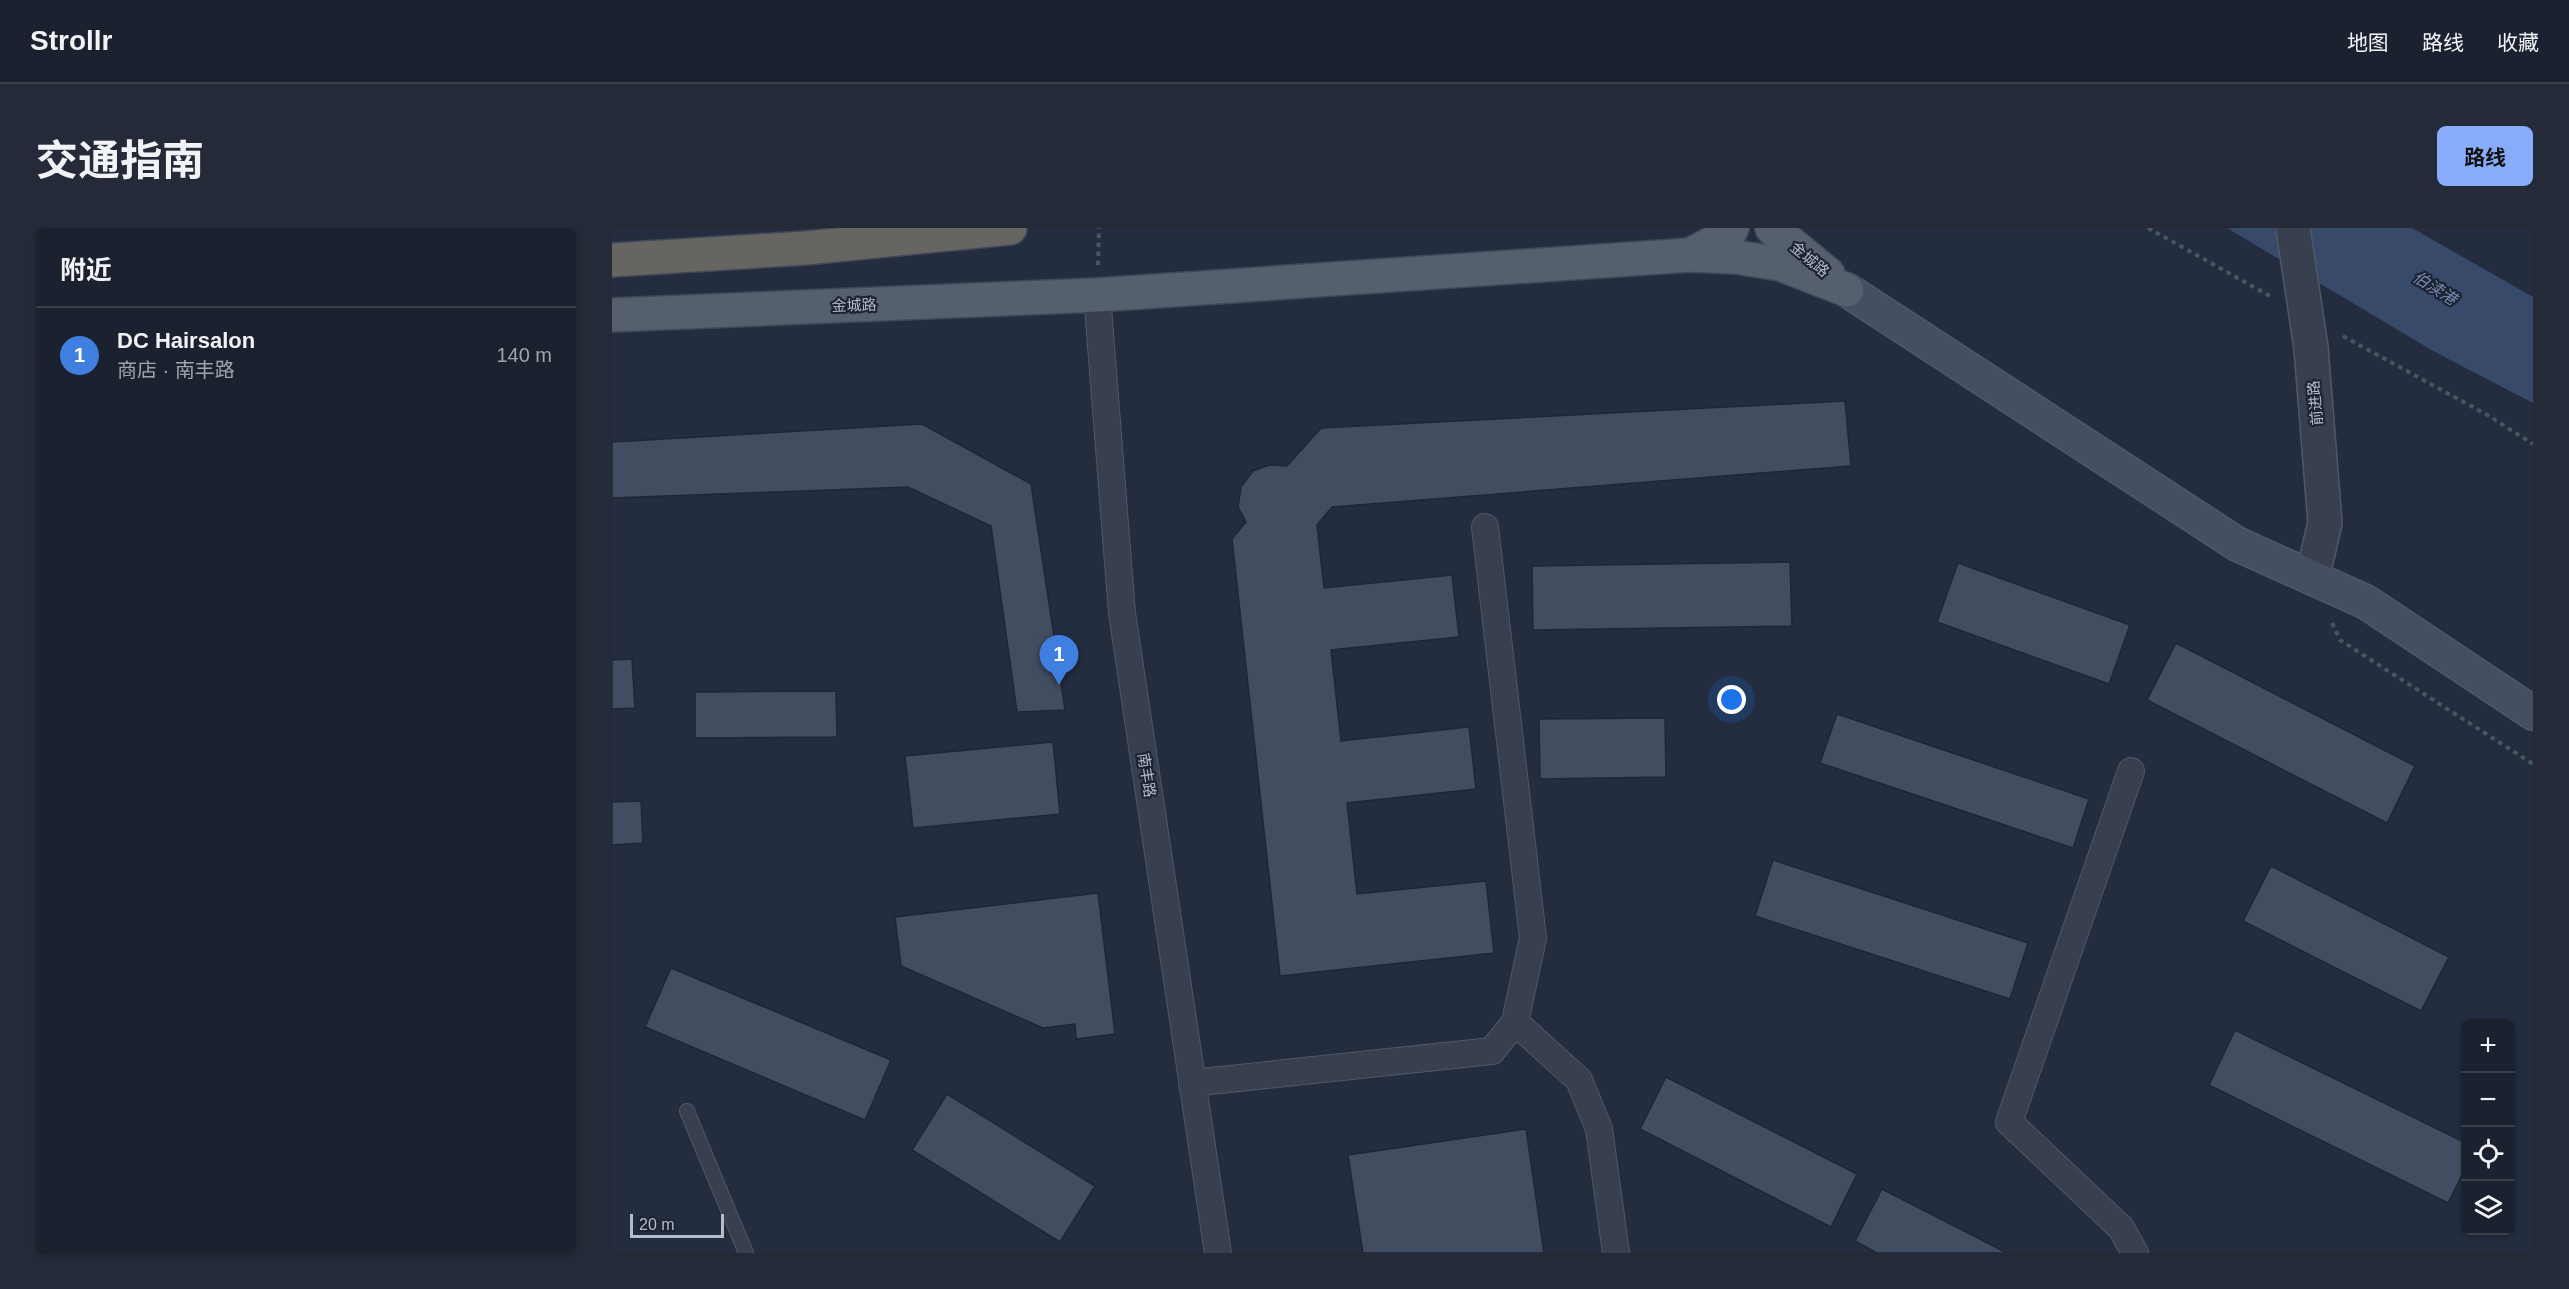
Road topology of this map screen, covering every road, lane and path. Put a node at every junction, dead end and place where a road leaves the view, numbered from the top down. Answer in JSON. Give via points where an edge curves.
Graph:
{"nodes":[{"id":1,"x":1010,"y":228,"type":"edge"},
{"id":2,"x":1732,"y":228,"type":"edge"},
{"id":3,"x":1773,"y":228,"type":"edge"},
{"id":4,"x":2293,"y":228,"type":"edge"},
{"id":5,"x":1690,"y":255,"type":"junction"},
{"id":6,"x":612,"y":260,"type":"edge"},
{"id":7,"x":1847,"y":290,"type":"junction"},
{"id":8,"x":1097,"y":295,"type":"junction"},
{"id":9,"x":612,"y":315,"type":"edge"},
{"id":10,"x":1485,"y":527,"type":"dead end"},
{"id":11,"x":2312,"y":578,"type":"junction"},
{"id":12,"x":2533,"y":713,"type":"edge"},
{"id":13,"x":2533,"y":764,"type":"edge"},
{"id":14,"x":2131,"y":771,"type":"dead end"},
{"id":15,"x":1515,"y":1022,"type":"junction"},
{"id":16,"x":1192,"y":1083,"type":"junction"},
{"id":17,"x":687,"y":1111,"type":"dead end"},
{"id":18,"x":746,"y":1253,"type":"edge"},
{"id":19,"x":1218,"y":1253,"type":"edge"},
{"id":20,"x":1616,"y":1253,"type":"edge"},
{"id":21,"x":2135,"y":1253,"type":"edge"}],
"edges":[{"from":1,"to":6,"type":"highway","via":[[806,248]]},
{"from":2,"to":5,"type":"main road","via":[[1728,235]]},
{"from":3,"to":7,"type":"main road","name":"金城路"},
{"from":4,"to":11,"type":"street","name":"前进路","bridge":true,"via":[[2311,348],[2325,523]]},
{"from":5,"to":7,"type":"main road","name":"金城路","via":[[1780,264]]},
{"from":5,"to":8,"type":"main road","name":"金城路"},
{"from":7,"to":11,"type":"main road","via":[[2237,544]]},
{"from":8,"to":9,"type":"main road","name":"金城路"},
{"from":8,"to":16,"type":"street","name":"南丰路","via":[[1122,614]]},
{"from":10,"to":15,"type":"street","via":[[1533,938]]},
{"from":11,"to":12,"type":"main road","via":[[2366,602]]},
{"from":11,"to":13,"type":"path","via":[[2340,640]]},
{"from":14,"to":21,"type":"street","via":[[2009,1122],[2121,1228]]},
{"from":15,"to":16,"type":"street","via":[[1492,1051]]},
{"from":15,"to":20,"type":"street","via":[[1580,1080],[1599,1129]]},
{"from":16,"to":19,"type":"street","name":"南丰路"},
{"from":17,"to":18,"type":"lane"}]}
